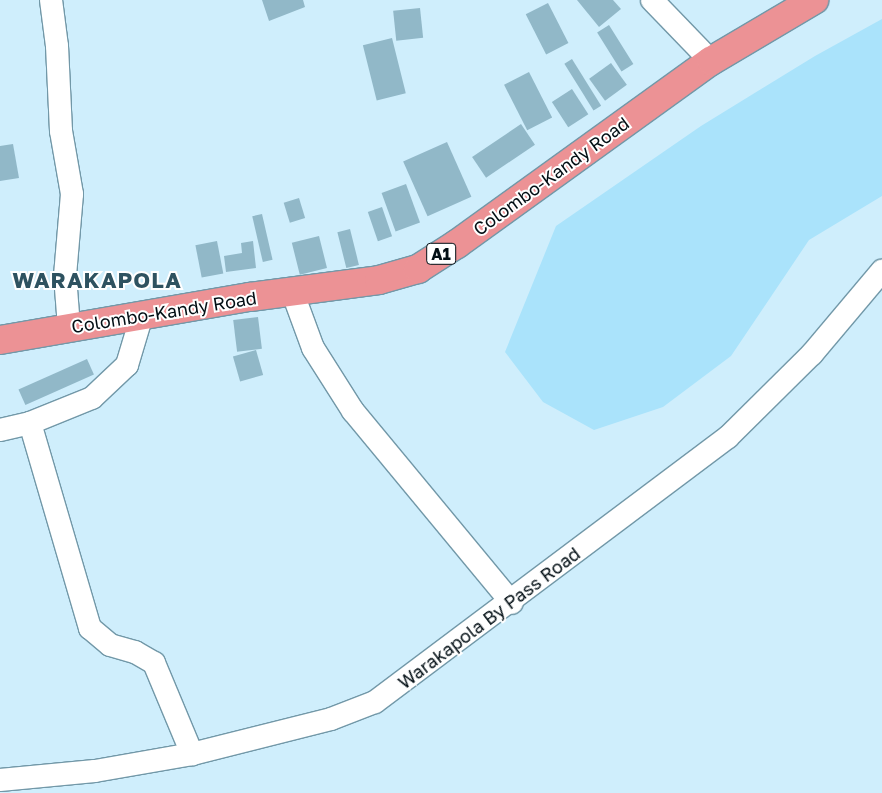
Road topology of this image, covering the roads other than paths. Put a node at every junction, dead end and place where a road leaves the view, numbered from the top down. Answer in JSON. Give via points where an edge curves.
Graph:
{"nodes":[{"id":1,"x":51,"y":0,"type":"edge"},
{"id":2,"x":652,"y":0,"type":"edge"},
{"id":3,"x":814,"y":0,"type":"edge"},
{"id":4,"x":711,"y":61,"type":"junction"},
{"id":5,"x":882,"y":271,"type":"edge"},
{"id":6,"x":292,"y":291,"type":"junction"},
{"id":7,"x":142,"y":315,"type":"junction"},
{"id":8,"x":69,"y":327,"type":"junction"},
{"id":9,"x":0,"y":340,"type":"edge"},
{"id":10,"x":30,"y":423,"type":"junction"},
{"id":11,"x":0,"y":430,"type":"edge"},
{"id":12,"x":512,"y":602,"type":"junction"},
{"id":13,"x":192,"y":754,"type":"junction"},
{"id":14,"x":0,"y":780,"type":"edge"}],
"edges":[{"from":1,"to":8,"type":"street","via":[[61,131],[72,194],[65,276]]},
{"from":2,"to":4,"type":"street"},
{"from":3,"to":4,"type":"highway","name":"Colombo-Kandy Road","number":"A1"},
{"from":4,"to":6,"type":"highway","name":"Colombo-Kandy Road","number":"A1","via":[[418,269],[379,280]]},
{"from":5,"to":12,"type":"street","name":"Warakapola By Pass Road","via":[[812,354],[728,437]]},
{"from":6,"to":7,"type":"highway","name":"Colombo-Kandy Road","number":"A1"},
{"from":6,"to":12,"type":"street","via":[[312,348],[353,411]]},
{"from":7,"to":8,"type":"highway","name":"Colombo-Kandy Road","number":"A1"},
{"from":7,"to":10,"type":"street","via":[[127,365],[92,398]]},
{"from":8,"to":9,"type":"highway","name":"Colombo-Kandy Road","number":"A1"},
{"from":10,"to":11,"type":"street"},
{"from":10,"to":13,"type":"street","via":[[90,628],[110,645],[135,652],[154,663]]},
{"from":12,"to":13,"type":"street","name":"Warakapola By Pass Road","via":[[376,702],[331,719]]},
{"from":13,"to":14,"type":"street","name":"Warakapola By Pass Road","via":[[95,771]]}]}
